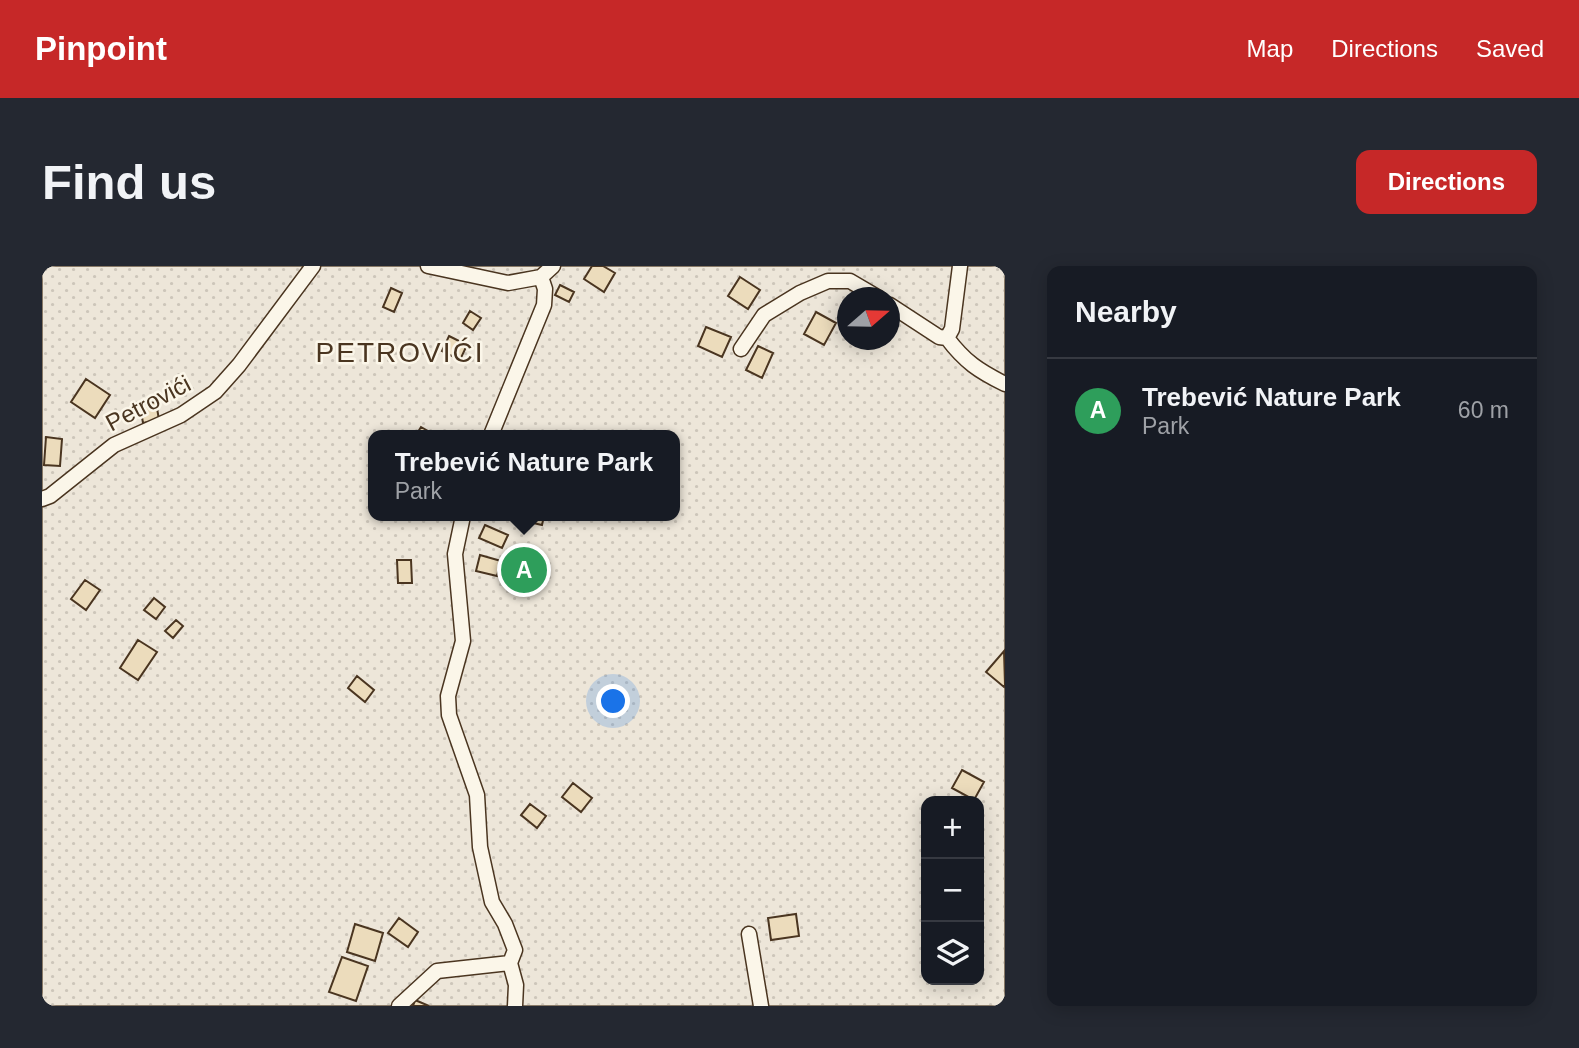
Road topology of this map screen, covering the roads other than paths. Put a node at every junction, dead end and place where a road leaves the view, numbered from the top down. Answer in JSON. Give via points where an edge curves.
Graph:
{"nodes":[{"id":1,"x":313,"y":266,"type":"edge"},
{"id":2,"x":428,"y":266,"type":"edge"},
{"id":3,"x":553,"y":266,"type":"edge"},
{"id":4,"x":960,"y":266,"type":"edge"},
{"id":5,"x":541,"y":277,"type":"junction"},
{"id":6,"x":860,"y":287,"type":"edge"},
{"id":7,"x":900,"y":312,"type":"edge"},
{"id":8,"x":947,"y":338,"type":"junction"},
{"id":9,"x":741,"y":349,"type":"dead end"},
{"id":10,"x":1005,"y":384,"type":"edge"},
{"id":11,"x":493,"y":430,"type":"edge"},
{"id":12,"x":42,"y":499,"type":"edge"},
{"id":13,"x":462,"y":521,"type":"edge"},
{"id":14,"x":749,"y":934,"type":"dead end"},
{"id":15,"x":510,"y":963,"type":"junction"},
{"id":16,"x":398,"y":1006,"type":"edge"},
{"id":17,"x":515,"y":1006,"type":"edge"},
{"id":18,"x":761,"y":1006,"type":"edge"}],
"edges":[{"from":1,"to":12,"type":"street","name":"Petrovići","via":[[215,392],[181,415],[114,445]]},
{"from":2,"to":5,"type":"street","via":[[508,283]]},
{"from":3,"to":5,"type":"street"},
{"from":4,"to":8,"type":"street","via":[[953,329]]},
{"from":5,"to":11,"type":"street","via":[[544,305]]},
{"from":6,"to":9,"type":"street","via":[[850,281],[828,281],[800,293],[764,315]]},
{"from":7,"to":8,"type":"street"},
{"from":8,"to":10,"type":"street","via":[[976,369]]},
{"from":13,"to":15,"type":"street","via":[[455,554],[463,641],[449,696],[449,715],[477,795],[480,847],[492,902],[515,950]]},
{"from":14,"to":18,"type":"street"},
{"from":15,"to":16,"type":"street","via":[[437,971]]},
{"from":15,"to":17,"type":"street"}]}
